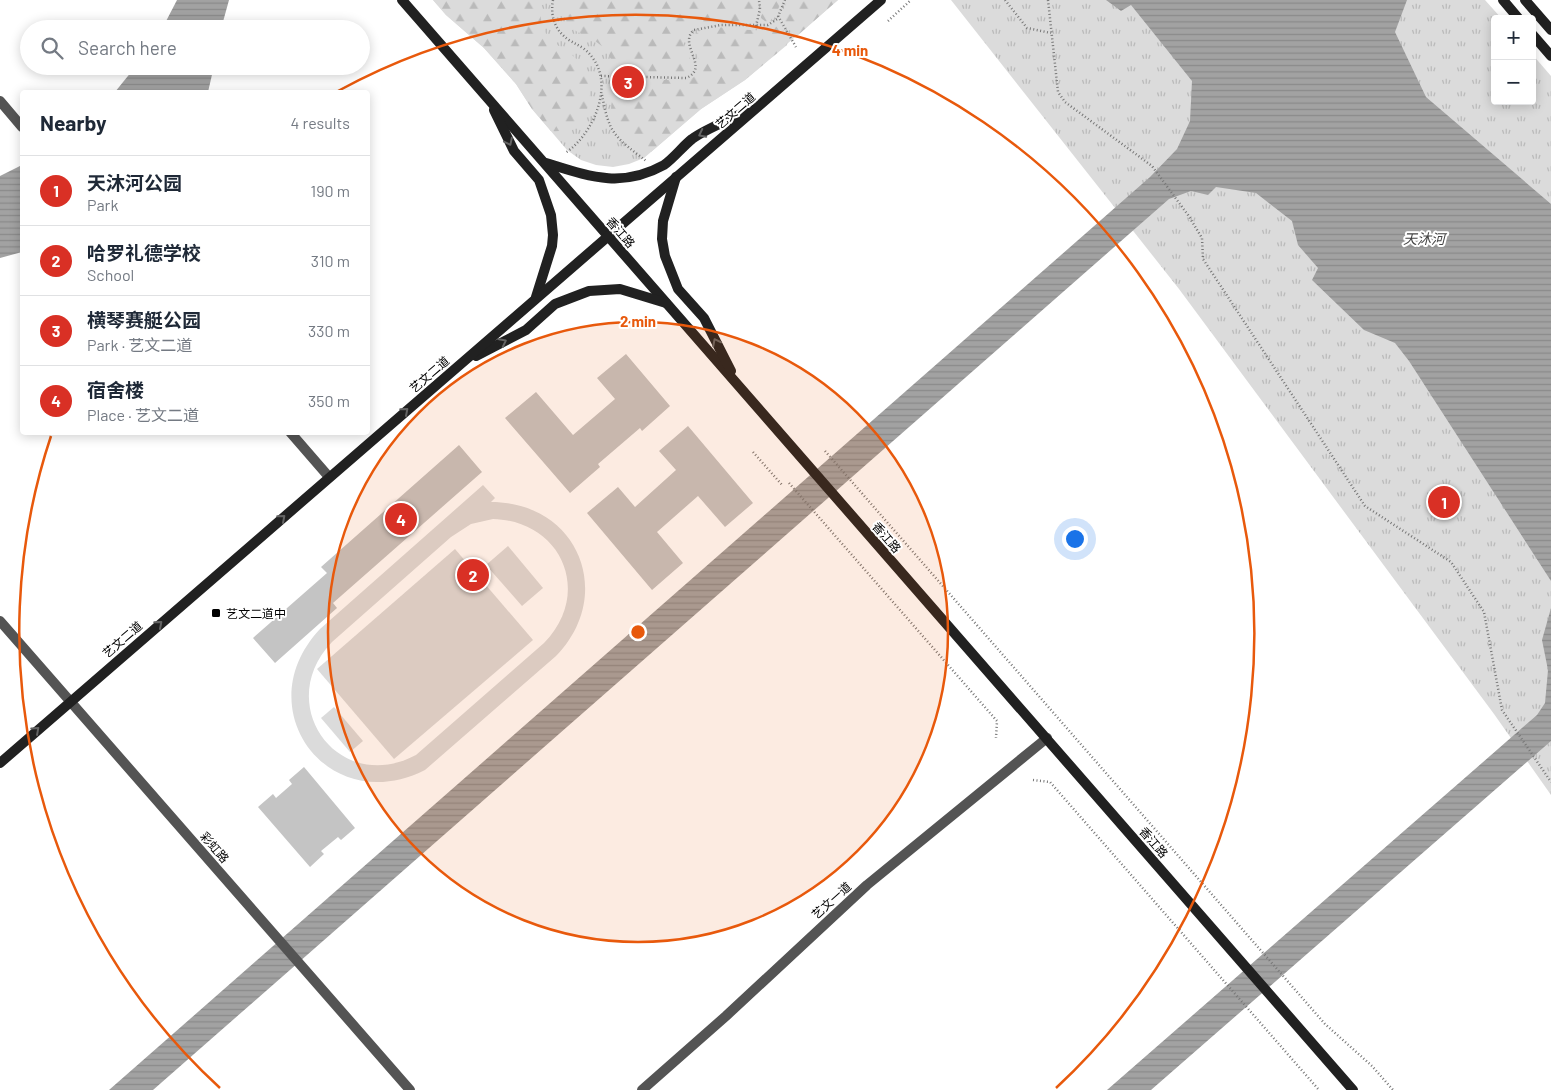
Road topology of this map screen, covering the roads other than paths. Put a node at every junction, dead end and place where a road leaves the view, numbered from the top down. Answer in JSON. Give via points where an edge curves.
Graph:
{"nodes":[{"id":1,"x":402,"y":0,"type":"edge"},
{"id":2,"x":1503,"y":0,"type":"edge"},
{"id":3,"x":1525,"y":0,"type":"edge"},
{"id":4,"x":878,"y":3,"type":"edge"},
{"id":5,"x":1516,"y":15,"type":"edge"},
{"id":6,"x":1551,"y":30,"type":"edge"},
{"id":7,"x":1536,"y":39,"type":"edge"},
{"id":8,"x":1551,"y":56,"type":"edge"},
{"id":9,"x":488,"y":98,"type":"junction"},
{"id":10,"x":0,"y":101,"type":"edge"},
{"id":11,"x":761,"y":104,"type":"junction"},
{"id":12,"x":20,"y":125,"type":"edge"},
{"id":13,"x":544,"y":162,"type":"junction"},
{"id":14,"x":677,"y":177,"type":"junction"},
{"id":15,"x":608,"y":236,"type":"junction"},
{"id":16,"x":535,"y":299,"type":"junction"},
{"id":17,"x":667,"y":303,"type":"junction"},
{"id":18,"x":460,"y":364,"type":"junction"},
{"id":19,"x":738,"y":385,"type":"junction"},
{"id":20,"x":293,"y":435,"type":"edge"},
{"id":21,"x":329,"y":477,"type":"junction"},
{"id":22,"x":0,"y":621,"type":"edge"},
{"id":23,"x":70,"y":701,"type":"junction"},
{"id":24,"x":1047,"y":738,"type":"junction"},
{"id":25,"x":0,"y":763,"type":"edge"},
{"id":26,"x":410,"y":1090,"type":"edge"},
{"id":27,"x":642,"y":1090,"type":"edge"},
{"id":28,"x":1353,"y":1090,"type":"edge"}],
"edges":[{"from":1,"to":9,"type":"main road","name":"香江路"},
{"from":2,"to":5,"type":"main road"},
{"from":3,"to":6,"type":"main road"},
{"from":4,"to":11,"type":"main road","name":"艺文二道"},
{"from":7,"to":8,"type":"main road"},
{"from":9,"to":13,"type":"main road","name":"香江路"},
{"from":9,"to":16,"type":"main road","one_way":true,"via":[[514,151],[539,180],[551,215],[552,246]]},
{"from":10,"to":12,"type":"street"},
{"from":11,"to":13,"type":"main road","one_way":true,"via":[[693,138],[664,164],[630,178],[600,179]]},
{"from":11,"to":14,"type":"main road","name":"艺文二道"},
{"from":13,"to":15,"type":"main road","name":"香江路"},
{"from":14,"to":15,"type":"main road","name":"艺文二道"},
{"from":19,"to":14,"type":"main road","one_way":true,"via":[[704,318],[678,289],[665,256],[662,239],[664,221]]},
{"from":15,"to":16,"type":"main road","name":"艺文二道"},
{"from":15,"to":17,"type":"main road","name":"香江路"},
{"from":16,"to":18,"type":"main road","name":"艺文二道"},
{"from":18,"to":17,"type":"main road","one_way":true,"via":[[526,330],[555,304],[579,293],[620,289]]},
{"from":17,"to":19,"type":"main road","name":"香江路"},
{"from":21,"to":18,"type":"main road","name":"艺文二道","one_way":true},
{"from":19,"to":24,"type":"main road","name":"香江路"},
{"from":20,"to":21,"type":"street"},
{"from":23,"to":21,"type":"main road","name":"艺文二道","one_way":true},
{"from":22,"to":23,"type":"street","name":"彩虹路"},
{"from":25,"to":23,"type":"main road","name":"艺文二道","one_way":true},
{"from":23,"to":26,"type":"street","name":"彩虹路"},
{"from":24,"to":27,"type":"street","name":"艺文一道","via":[[867,885]]},
{"from":24,"to":28,"type":"main road","name":"香江路"}]}
